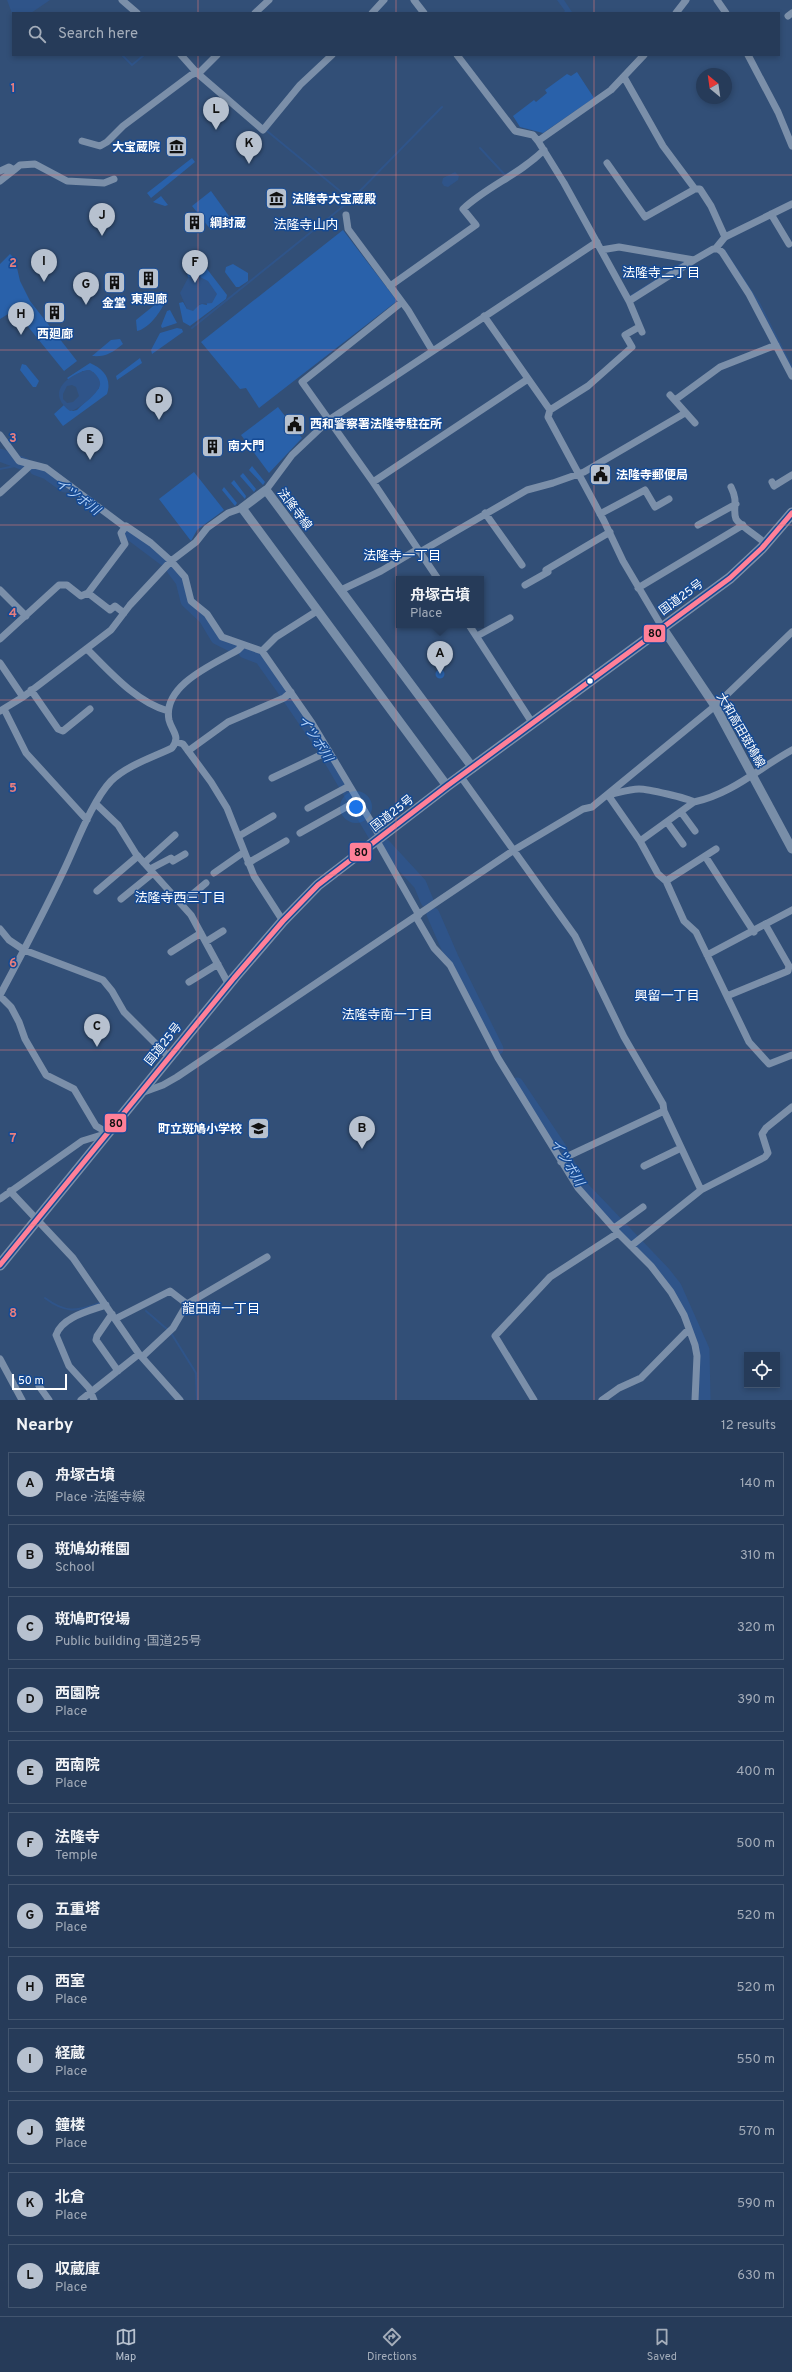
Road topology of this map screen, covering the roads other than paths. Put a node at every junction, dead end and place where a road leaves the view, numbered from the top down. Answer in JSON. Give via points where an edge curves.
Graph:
{"nodes":[{"id":1,"x":122,"y":0,"type":"edge"},
{"id":2,"x":269,"y":0,"type":"edge"},
{"id":3,"x":384,"y":0,"type":"edge"},
{"id":4,"x":414,"y":0,"type":"edge"},
{"id":5,"x":686,"y":0,"type":"edge"},
{"id":6,"x":717,"y":0,"type":"edge"},
{"id":7,"x":136,"y":12,"type":"edge"},
{"id":8,"x":256,"y":12,"type":"edge"},
{"id":9,"x":373,"y":12,"type":"edge"},
{"id":10,"x":423,"y":12,"type":"edge"},
{"id":11,"x":677,"y":12,"type":"edge"},
{"id":12,"x":725,"y":12,"type":"edge"},
{"id":13,"x":182,"y":56,"type":"edge"},
{"id":14,"x":216,"y":56,"type":"edge"},
{"id":15,"x":331,"y":56,"type":"edge"},
{"id":16,"x":458,"y":56,"type":"edge"},
{"id":17,"x":643,"y":56,"type":"edge"},
{"id":18,"x":749,"y":56,"type":"edge"},
{"id":19,"x":197,"y":73,"type":"junction"},
{"id":20,"x":624,"y":77,"type":"junction"},
{"id":21,"x":82,"y":141,"type":"dead end"},
{"id":22,"x":538,"y":141,"type":"junction"},
{"id":23,"x":792,"y":146,"type":"edge"},
{"id":24,"x":543,"y":152,"type":"junction"},
{"id":25,"x":607,"y":163,"type":"dead end"},
{"id":26,"x":14,"y":170,"type":"junction"},
{"id":27,"x":0,"y":171,"type":"edge"},
{"id":28,"x":114,"y":179,"type":"dead end"},
{"id":29,"x":0,"y":181,"type":"edge"},
{"id":30,"x":695,"y":189,"type":"junction"},
{"id":31,"x":792,"y":204,"type":"edge"},
{"id":32,"x":771,"y":214,"type":"junction"},
{"id":33,"x":346,"y":215,"type":"dead end"},
{"id":34,"x":725,"y":237,"type":"junction"},
{"id":35,"x":595,"y":242,"type":"junction"},
{"id":36,"x":789,"y":244,"type":"dead end"},
{"id":37,"x":716,"y":248,"type":"junction"},
{"id":38,"x":601,"y":250,"type":"junction"},
{"id":39,"x":694,"y":260,"type":"junction"},
{"id":40,"x":390,"y":286,"type":"junction"},
{"id":41,"x":629,"y":301,"type":"junction"},
{"id":42,"x":402,"y":302,"type":"junction"},
{"id":43,"x":484,"y":316,"type":"junction"},
{"id":44,"x":776,"y":345,"type":"junction"},
{"id":45,"x":432,"y":350,"type":"junction"},
{"id":46,"x":792,"y":376,"type":"edge"},
{"id":47,"x":528,"y":379,"type":"junction"},
{"id":48,"x":550,"y":410,"type":"junction"},
{"id":49,"x":685,"y":414,"type":"junction"},
{"id":50,"x":329,"y":420,"type":"junction"},
{"id":51,"x":695,"y":423,"type":"dead end"},
{"id":52,"x":0,"y":435,"type":"edge"},
{"id":53,"x":31,"y":465,"type":"junction"},
{"id":54,"x":579,"y":473,"type":"junction"},
{"id":55,"x":792,"y":475,"type":"edge"},
{"id":56,"x":373,"y":482,"type":"junction"},
{"id":57,"x":772,"y":482,"type":"dead end"},
{"id":58,"x":731,"y":487,"type":"dead end"},
{"id":59,"x":266,"y":490,"type":"junction"},
{"id":60,"x":0,"y":494,"type":"edge"},
{"id":61,"x":669,"y":499,"type":"dead end"},
{"id":62,"x":736,"y":504,"type":"junction"},
{"id":63,"x":242,"y":508,"type":"junction"},
{"id":64,"x":485,"y":513,"type":"junction"},
{"id":65,"x":792,"y":513,"type":"edge"},
{"id":66,"x":600,"y":514,"type":"junction"},
{"id":67,"x":698,"y":525,"type":"dead end"},
{"id":68,"x":743,"y":525,"type":"junction"},
{"id":69,"x":125,"y":528,"type":"junction"},
{"id":70,"x":610,"y":532,"type":"junction"},
{"id":71,"x":766,"y":544,"type":"junction"},
{"id":72,"x":419,"y":551,"type":"junction"},
{"id":73,"x":171,"y":561,"type":"junction"},
{"id":74,"x":522,"y":565,"type":"dead end"},
{"id":75,"x":436,"y":576,"type":"edge"},
{"id":76,"x":525,"y":586,"type":"dead end"},
{"id":77,"x":638,"y":588,"type":"junction"},
{"id":78,"x":0,"y":590,"type":"edge"},
{"id":79,"x":341,"y":590,"type":"junction"},
{"id":80,"x":88,"y":593,"type":"junction"},
{"id":81,"x":317,"y":611,"type":"junction"},
{"id":82,"x":124,"y":613,"type":"junction"},
{"id":83,"x":26,"y":616,"type":"junction"},
{"id":84,"x":510,"y":618,"type":"dead end"},
{"id":85,"x":662,"y":627,"type":"junction"},
{"id":86,"x":471,"y":628,"type":"edge"},
{"id":87,"x":792,"y":632,"type":"edge"},
{"id":88,"x":477,"y":636,"type":"junction"},
{"id":89,"x":0,"y":639,"type":"edge"},
{"id":90,"x":242,"y":646,"type":"junction"},
{"id":91,"x":87,"y":649,"type":"junction"},
{"id":92,"x":262,"y":651,"type":"junction"},
{"id":93,"x":0,"y":663,"type":"edge"},
{"id":94,"x":31,"y":690,"type":"junction"},
{"id":95,"x":289,"y":694,"type":"junction"},
{"id":96,"x":23,"y":697,"type":"junction"},
{"id":97,"x":715,"y":706,"type":"junction"},
{"id":98,"x":90,"y":709,"type":"dead end"},
{"id":99,"x":2,"y":710,"type":"edge"},
{"id":100,"x":168,"y":711,"type":"junction"},
{"id":101,"x":533,"y":724,"type":"junction"},
{"id":102,"x":177,"y":742,"type":"junction"},
{"id":103,"x":188,"y":750,"type":"junction"},
{"id":104,"x":792,"y":750,"type":"edge"},
{"id":105,"x":327,"y":753,"type":"junction"},
{"id":106,"x":473,"y":768,"type":"junction"},
{"id":107,"x":753,"y":774,"type":"junction"},
{"id":108,"x":461,"y":777,"type":"junction"},
{"id":109,"x":272,"y":778,"type":"dead end"},
{"id":110,"x":447,"y":786,"type":"junction"},
{"id":111,"x":347,"y":787,"type":"junction"},
{"id":112,"x":608,"y":795,"type":"junction"},
{"id":113,"x":355,"y":802,"type":"junction"},
{"id":114,"x":694,"y":802,"type":"junction"},
{"id":115,"x":96,"y":804,"type":"junction"},
{"id":116,"x":308,"y":808,"type":"dead end"},
{"id":117,"x":681,"y":812,"type":"junction"},
{"id":118,"x":273,"y":816,"type":"dead end"},
{"id":119,"x":87,"y":820,"type":"junction"},
{"id":120,"x":667,"y":822,"type":"junction"},
{"id":121,"x":695,"y":831,"type":"dead end"},
{"id":122,"x":300,"y":833,"type":"dead end"},
{"id":123,"x":175,"y":835,"type":"dead end"},
{"id":124,"x":239,"y":836,"type":"junction"},
{"id":125,"x":378,"y":838,"type":"junction"},
{"id":126,"x":286,"y":841,"type":"dead end"},
{"id":127,"x":640,"y":841,"type":"junction"},
{"id":128,"x":683,"y":844,"type":"dead end"},
{"id":129,"x":716,"y":849,"type":"dead end"},
{"id":130,"x":792,"y":849,"type":"edge"},
{"id":131,"x":514,"y":850,"type":"junction"},
{"id":132,"x":244,"y":852,"type":"junction"},
{"id":133,"x":185,"y":854,"type":"dead end"},
{"id":134,"x":138,"y":856,"type":"junction"},
{"id":135,"x":705,"y":856,"type":"junction"},
{"id":136,"x":144,"y":863,"type":"junction"},
{"id":137,"x":248,"y":863,"type":"junction"},
{"id":138,"x":152,"y":871,"type":"junction"},
{"id":139,"x":214,"y":873,"type":"dead end"},
{"id":140,"x":666,"y":881,"type":"junction"},
{"id":141,"x":206,"y":883,"type":"dead end"},
{"id":142,"x":97,"y":891,"type":"dead end"},
{"id":143,"x":121,"y":899,"type":"dead end"},
{"id":144,"x":182,"y":903,"type":"junction"},
{"id":145,"x":792,"y":910,"type":"edge"},
{"id":146,"x":417,"y":916,"type":"junction"},
{"id":147,"x":283,"y":921,"type":"junction"},
{"id":148,"x":765,"y":924,"type":"junction"},
{"id":149,"x":0,"y":929,"type":"edge"},
{"id":150,"x":223,"y":932,"type":"dead end"},
{"id":151,"x":754,"y":932,"type":"junction"},
{"id":152,"x":201,"y":933,"type":"junction"},
{"id":153,"x":207,"y":942,"type":"junction"},
{"id":154,"x":24,"y":950,"type":"junction"},
{"id":155,"x":171,"y":952,"type":"dead end"},
{"id":156,"x":707,"y":955,"type":"junction"},
{"id":157,"x":218,"y":964,"type":"junction"},
{"id":158,"x":189,"y":982,"type":"dead end"},
{"id":159,"x":229,"y":985,"type":"junction"},
{"id":160,"x":0,"y":996,"type":"edge"},
{"id":161,"x":727,"y":996,"type":"junction"},
{"id":162,"x":792,"y":1055,"type":"edge"},
{"id":163,"x":169,"y":1057,"type":"junction"},
{"id":164,"x":140,"y":1093,"type":"junction"},
{"id":165,"x":792,"y":1107,"type":"edge"},
{"id":166,"x":664,"y":1110,"type":"junction"},
{"id":167,"x":108,"y":1133,"type":"junction"},
{"id":168,"x":681,"y":1148,"type":"junction"},
{"id":169,"x":564,"y":1159,"type":"junction"},
{"id":170,"x":644,"y":1166,"type":"dead end"},
{"id":171,"x":701,"y":1190,"type":"junction"},
{"id":172,"x":10,"y":1191,"type":"junction"},
{"id":173,"x":0,"y":1199,"type":"edge"},
{"id":174,"x":643,"y":1208,"type":"dead end"},
{"id":175,"x":35,"y":1220,"type":"junction"},
{"id":176,"x":617,"y":1227,"type":"junction"},
{"id":177,"x":633,"y":1244,"type":"junction"},
{"id":178,"x":267,"y":1257,"type":"dead end"},
{"id":179,"x":0,"y":1264,"type":"edge"},
{"id":180,"x":187,"y":1304,"type":"junction"},
{"id":181,"x":106,"y":1305,"type":"junction"},
{"id":182,"x":113,"y":1316,"type":"junction"},
{"id":183,"x":689,"y":1329,"type":"junction"},
{"id":184,"x":140,"y":1356,"type":"junction"},
{"id":185,"x":0,"y":1359,"type":"edge"},
{"id":186,"x":118,"y":1371,"type":"junction"},
{"id":187,"x":39,"y":1386,"type":"dead end"},
{"id":188,"x":90,"y":1393,"type":"junction"},
{"id":189,"x":22,"y":1400,"type":"edge"},
{"id":190,"x":49,"y":1400,"type":"edge"},
{"id":191,"x":81,"y":1400,"type":"edge"},
{"id":192,"x":94,"y":1400,"type":"edge"},
{"id":193,"x":180,"y":1400,"type":"edge"},
{"id":194,"x":534,"y":1400,"type":"edge"},
{"id":195,"x":602,"y":1400,"type":"edge"},
{"id":196,"x":694,"y":1400,"type":"edge"}],
"edges":[{"from":1,"to":7,"type":"street"},
{"from":2,"to":8,"type":"street"},
{"from":3,"to":9,"type":"street"},
{"from":4,"to":10,"type":"street"},
{"from":5,"to":11,"type":"street"},
{"from":6,"to":12,"type":"street"},
{"from":13,"to":19,"type":"street"},
{"from":14,"to":19,"type":"street"},
{"from":15,"to":19,"type":"street","via":[[300,85],[263,130]]},
{"from":16,"to":22,"type":"street","via":[[515,130],[533,135]]},
{"from":17,"to":20,"type":"street"},
{"from":18,"to":23,"type":"street","via":[[778,112]]},
{"from":19,"to":21,"type":"street","via":[[191,74],[123,126],[107,142],[100,146]]},
{"from":20,"to":22,"type":"street","via":[[602,97]]},
{"from":20,"to":30,"type":"street","via":[[663,146]]},
{"from":22,"to":24,"type":"street"},
{"from":24,"to":35,"type":"street"},
{"from":24,"to":40,"type":"street","via":[[516,173],[487,189],[463,209],[476,225]]},
{"from":25,"to":30,"type":"street","via":[[645,218]]},
{"from":26,"to":27,"type":"street","via":[[9,167]]},
{"from":26,"to":28,"type":"street","via":[[20,166],[35,164],[67,181],[104,183]]},
{"from":26,"to":29,"type":"street"},
{"from":30,"to":34,"type":"street","via":[[700,189],[704,194]]},
{"from":31,"to":32,"type":"street"},
{"from":32,"to":34,"type":"street"},
{"from":32,"to":36,"type":"street"},
{"from":33,"to":40,"type":"street","via":[[348,229]]},
{"from":34,"to":37,"type":"street"},
{"from":35,"to":38,"type":"street"},
{"from":35,"to":43,"type":"street"},
{"from":37,"to":39,"type":"street"},
{"from":37,"to":44,"type":"street","via":[[735,270]]},
{"from":38,"to":39,"type":"street","via":[[619,247]]},
{"from":38,"to":41,"type":"street"},
{"from":39,"to":41,"type":"street"},
{"from":40,"to":42,"type":"street"},
{"from":41,"to":48,"type":"street","via":[[641,329],[625,335],[632,347],[588,386]]},
{"from":42,"to":45,"type":"street"},
{"from":42,"to":50,"type":"street","via":[[302,382]]},
{"from":43,"to":45,"type":"street"},
{"from":43,"to":47,"type":"street"},
{"from":44,"to":46,"type":"street"},
{"from":44,"to":49,"type":"street","via":[[720,368],[672,397]]},
{"from":45,"to":50,"type":"street"},
{"from":47,"to":48,"type":"street"},
{"from":47,"to":56,"type":"street"},
{"from":48,"to":54,"type":"street","via":[[548,418],[551,425]]},
{"from":49,"to":51,"type":"street"},
{"from":49,"to":54,"type":"street","via":[[605,461]]},
{"from":50,"to":56,"type":"street"},
{"from":50,"to":59,"type":"street","via":[[292,455]]},
{"from":52,"to":53,"type":"street","via":[[19,461]]},
{"from":53,"to":60,"type":"street"},
{"from":53,"to":69,"type":"street","via":[[46,468]]},
{"from":54,"to":64,"type":"street","via":[[527,490]]},
{"from":54,"to":66,"type":"street"},
{"from":55,"to":57,"type":"street","via":[[774,486]]},
{"from":56,"to":72,"type":"street"},
{"from":58,"to":62,"type":"street"},
{"from":59,"to":63,"type":"main road","name":"法隆寺線"},
{"from":59,"to":79,"type":"main road","name":"法隆寺線"},
{"from":61,"to":66,"type":"street","via":[[655,507],[645,490]]},
{"from":62,"to":67,"type":"street"},
{"from":62,"to":68,"type":"street","via":[[736,519]]},
{"from":63,"to":73,"type":"street","via":[[228,513],[207,528],[196,542]]},
{"from":63,"to":81,"type":"main road"},
{"from":64,"to":72,"type":"street","via":[[465,528]]},
{"from":64,"to":74,"type":"street","via":[[518,553]]},
{"from":65,"to":71,"type":"highway","name":"国道25号"},
{"from":66,"to":70,"type":"street"},
{"from":68,"to":71,"type":"street"},
{"from":68,"to":77,"type":"street"},
{"from":69,"to":73,"type":"street","via":[[126,526],[151,543]]},
{"from":69,"to":80,"type":"street","via":[[121,533],[125,544]]},
{"from":70,"to":76,"type":"street","via":[[546,570],[548,572]]},
{"from":70,"to":77,"type":"street"},
{"from":71,"to":85,"type":"highway","name":"国道25号","via":[[730,578]]},
{"from":72,"to":75,"type":"street"},
{"from":72,"to":79,"type":"street"},
{"from":73,"to":82,"type":"street"},
{"from":73,"to":90,"type":"street","via":[[185,577],[191,601],[207,614],[222,637]]},
{"from":77,"to":85,"type":"street"},
{"from":78,"to":83,"type":"street"},
{"from":79,"to":106,"type":"main road","name":"法隆寺線"},
{"from":80,"to":82,"type":"street","via":[[110,610],[115,606]]},
{"from":80,"to":83,"type":"street","via":[[81,596],[67,585],[59,586]]},
{"from":81,"to":92,"type":"street","via":[[276,637]]},
{"from":81,"to":110,"type":"main road"},
{"from":82,"to":91,"type":"street","via":[[111,630]]},
{"from":83,"to":89,"type":"street"},
{"from":84,"to":88,"type":"street"},
{"from":85,"to":97,"type":"main road","name":"大和高田斑鳩線"},
{"from":85,"to":101,"type":"highway","name":"国道25号"},
{"from":86,"to":88,"type":"street"},
{"from":87,"to":97,"type":"street"},
{"from":88,"to":101,"type":"street"},
{"from":90,"to":92,"type":"street"},
{"from":90,"to":100,"type":"street","via":[[182,684]]},
{"from":91,"to":94,"type":"street"},
{"from":91,"to":100,"type":"street","via":[[119,682],[160,709]]},
{"from":92,"to":95,"type":"street"},
{"from":93,"to":96,"type":"street"},
{"from":94,"to":96,"type":"street"},
{"from":94,"to":98,"type":"street","via":[[62,731]]},
{"from":95,"to":103,"type":"street","via":[[228,722]]},
{"from":95,"to":105,"type":"street"},
{"from":96,"to":99,"type":"street"},
{"from":97,"to":107,"type":"main road","name":"大和高田斑鳩線"},
{"from":97,"to":112,"type":"street","via":[[614,787]]},
{"from":99,"to":119,"type":"street","via":[[26,753]]},
{"from":100,"to":102,"type":"street"},
{"from":101,"to":106,"type":"highway","name":"国道25号"},
{"from":102,"to":103,"type":"street"},
{"from":102,"to":115,"type":"street","via":[[172,748],[119,774],[104,789]]},
{"from":103,"to":124,"type":"street","via":[[227,808]]},
{"from":104,"to":107,"type":"street"},
{"from":105,"to":109,"type":"street"},
{"from":105,"to":111,"type":"street"},
{"from":106,"to":108,"type":"highway","name":"国道25号"},
{"from":107,"to":114,"type":"street","via":[[710,799]]},
{"from":107,"to":130,"type":"main road","name":"大和高田斑鳩線"},
{"from":108,"to":110,"type":"highway","name":"国道25号"},
{"from":108,"to":131,"type":"street"},
{"from":110,"to":125,"type":"highway","name":"国道25号"},
{"from":111,"to":113,"type":"street"},
{"from":111,"to":116,"type":"street"},
{"from":112,"to":114,"type":"street","via":[[640,789],[664,795],[684,796]]},
{"from":112,"to":127,"type":"street"},
{"from":112,"to":131,"type":"street"},
{"from":113,"to":122,"type":"street"},
{"from":113,"to":125,"type":"street"},
{"from":114,"to":117,"type":"street"},
{"from":115,"to":119,"type":"street"},
{"from":115,"to":134,"type":"street","via":[[118,825]]},
{"from":117,"to":120,"type":"street"},
{"from":117,"to":121,"type":"street"},
{"from":118,"to":124,"type":"street"},
{"from":119,"to":154,"type":"street"},
{"from":120,"to":127,"type":"street"},
{"from":120,"to":128,"type":"street"},
{"from":123,"to":136,"type":"street"},
{"from":124,"to":132,"type":"street"},
{"from":125,"to":146,"type":"street"},
{"from":125,"to":147,"type":"highway","name":"国道25号","via":[[318,885]]},
{"from":126,"to":137,"type":"street"},
{"from":127,"to":140,"type":"street","via":[[658,874]]},
{"from":129,"to":135,"type":"street"},
{"from":131,"to":146,"type":"street"},
{"from":131,"to":166,"type":"street","via":[[575,936]]},
{"from":132,"to":137,"type":"street"},
{"from":132,"to":139,"type":"street"},
{"from":133,"to":138,"type":"street","via":[[173,861],[171,858]]},
{"from":134,"to":136,"type":"street"},
{"from":134,"to":142,"type":"street"},
{"from":135,"to":140,"type":"street"},
{"from":135,"to":151,"type":"street"},
{"from":136,"to":138,"type":"street"},
{"from":137,"to":147,"type":"street"},
{"from":138,"to":143,"type":"street"},
{"from":138,"to":144,"type":"street"},
{"from":140,"to":156,"type":"street","via":[[684,921],[696,932]]},
{"from":141,"to":144,"type":"street"},
{"from":144,"to":152,"type":"street"},
{"from":145,"to":148,"type":"street"},
{"from":146,"to":164,"type":"street","via":[[177,1077]]},
{"from":146,"to":169,"type":"street","via":[[434,948],[450,965],[498,1058]]},
{"from":147,"to":159,"type":"highway","name":"国道25号"},
{"from":148,"to":151,"type":"street"},
{"from":148,"to":161,"type":"street","via":[[789,966],[788,971]]},
{"from":149,"to":154,"type":"street","via":[[9,940]]},
{"from":150,"to":153,"type":"street"},
{"from":151,"to":156,"type":"street"},
{"from":152,"to":153,"type":"street"},
{"from":152,"to":155,"type":"street"},
{"from":153,"to":157,"type":"street"},
{"from":154,"to":160,"type":"street"},
{"from":154,"to":163,"type":"street","via":[[103,980],[124,1012]]},
{"from":156,"to":161,"type":"street"},
{"from":157,"to":158,"type":"street"},
{"from":157,"to":159,"type":"street"},
{"from":159,"to":163,"type":"highway","name":"国道25号"},
{"from":160,"to":167,"type":"street","via":[[11,1007],[24,1039],[46,1075],[74,1089],[96,1126]]},
{"from":161,"to":162,"type":"street","via":[[749,1042],[769,1064]]},
{"from":163,"to":164,"type":"highway","name":"国道25号"},
{"from":164,"to":167,"type":"highway","name":"国道25号"},
{"from":165,"to":171,"type":"street","via":[[762,1134],[768,1153],[765,1156]]},
{"from":166,"to":168,"type":"street"},
{"from":166,"to":169,"type":"street"},
{"from":167,"to":172,"type":"street","via":[[82,1141]]},
{"from":167,"to":175,"type":"highway","name":"国道25号"},
{"from":168,"to":170,"type":"street"},
{"from":168,"to":171,"type":"street"},
{"from":169,"to":176,"type":"street","via":[[578,1188]]},
{"from":171,"to":177,"type":"street"},
{"from":172,"to":173,"type":"street"},
{"from":172,"to":175,"type":"street"},
{"from":174,"to":176,"type":"street"},
{"from":175,"to":179,"type":"highway","name":"国道25号"},
{"from":175,"to":181,"type":"street","via":[[73,1258]]},
{"from":176,"to":177,"type":"street"},
{"from":176,"to":194,"type":"street","via":[[550,1277],[495,1336]]},
{"from":177,"to":183,"type":"street","via":[[666,1283]]},
{"from":178,"to":180,"type":"street"},
{"from":180,"to":182,"type":"street","via":[[170,1291]]},
{"from":180,"to":184,"type":"street","via":[[173,1328]]},
{"from":181,"to":182,"type":"street"},
{"from":181,"to":188,"type":"street","via":[[80,1314],[58,1328],[56,1335],[69,1366],[89,1388]]},
{"from":182,"to":184,"type":"street"},
{"from":182,"to":186,"type":"street","via":[[96,1340]]},
{"from":183,"to":195,"type":"street","via":[[641,1378],[619,1388]]},
{"from":183,"to":196,"type":"street","via":[[697,1356]]},
{"from":184,"to":186,"type":"street"},
{"from":184,"to":193,"type":"street"},
{"from":185,"to":189,"type":"street"},
{"from":186,"to":188,"type":"street"},
{"from":187,"to":190,"type":"street"},
{"from":188,"to":191,"type":"street"},
{"from":188,"to":192,"type":"street"}]}
